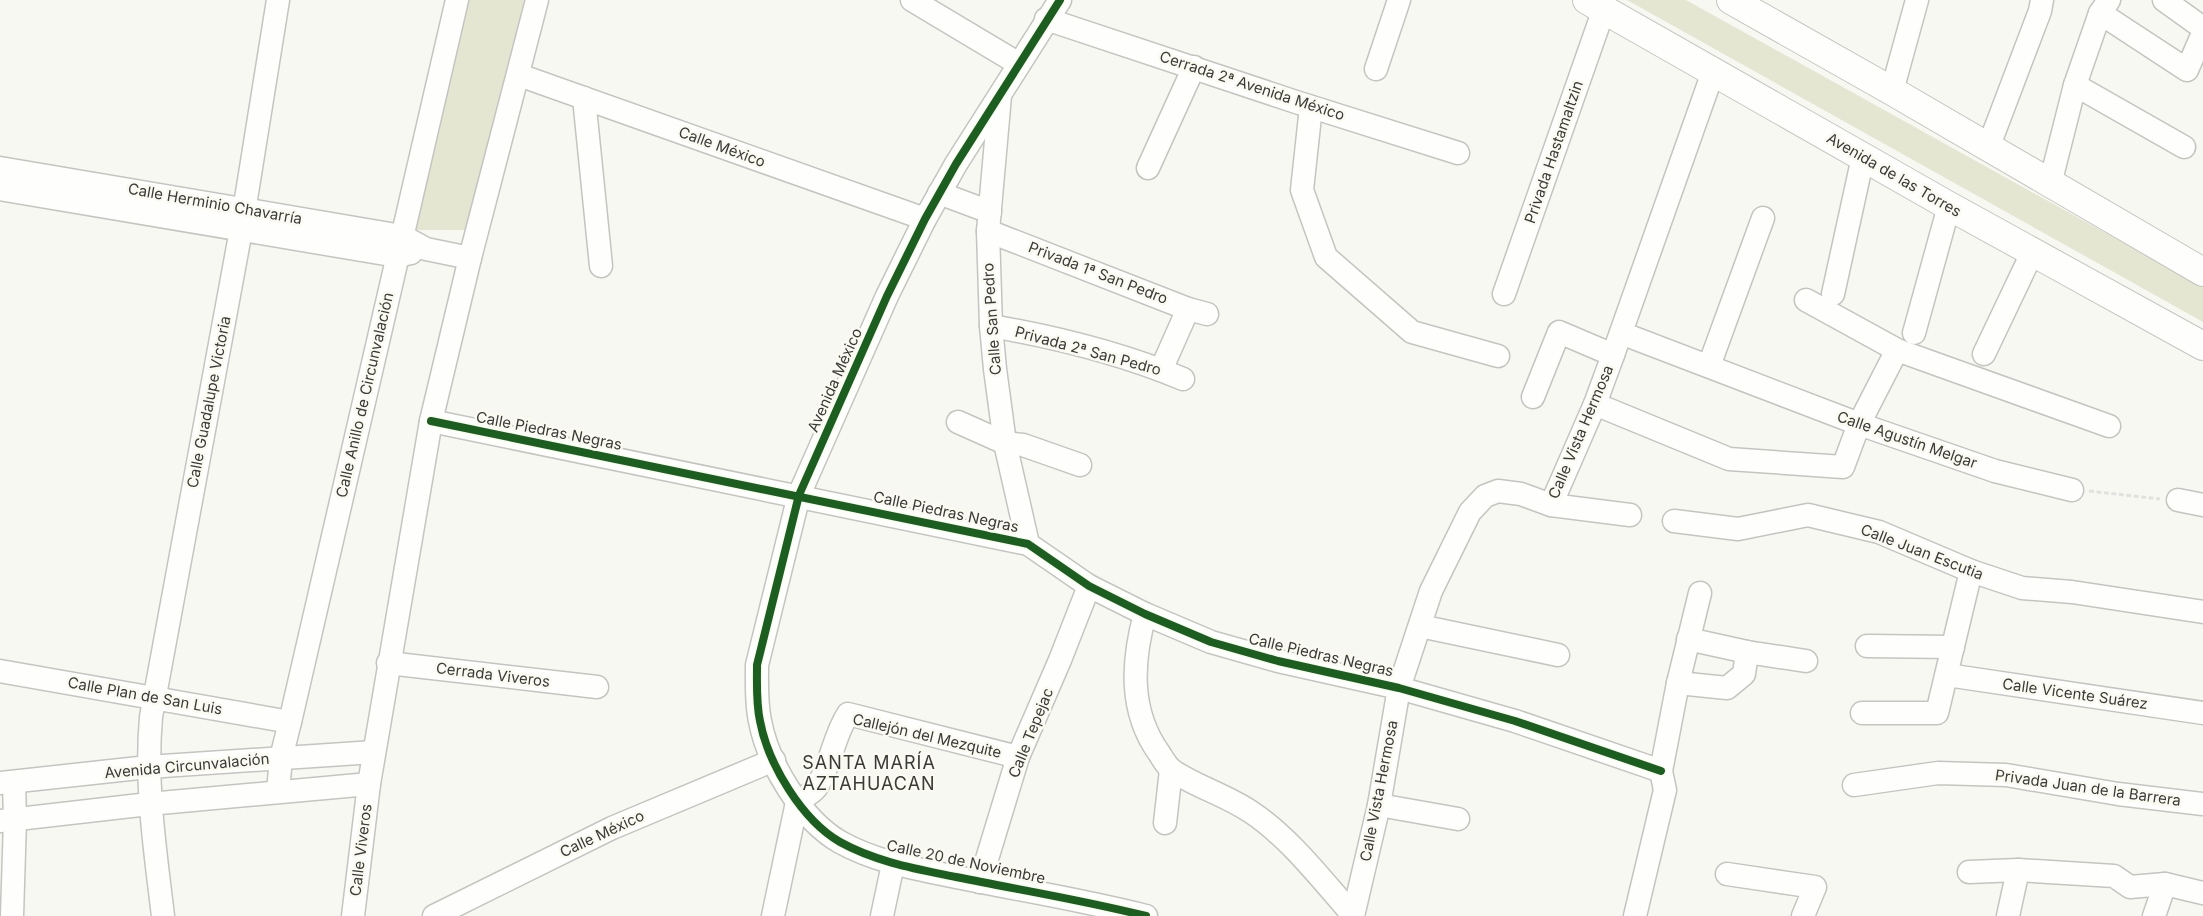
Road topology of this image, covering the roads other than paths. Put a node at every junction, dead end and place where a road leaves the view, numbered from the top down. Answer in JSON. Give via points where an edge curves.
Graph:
{"nodes":[{"id":1,"x":278,"y":0,"type":"edge"},
{"id":2,"x":457,"y":0,"type":"edge"},
{"id":3,"x":537,"y":0,"type":"edge"},
{"id":4,"x":912,"y":0,"type":"edge"},
{"id":5,"x":1060,"y":0,"type":"edge"},
{"id":6,"x":1400,"y":0,"type":"edge"},
{"id":7,"x":1731,"y":0,"type":"edge"},
{"id":8,"x":1917,"y":0,"type":"edge"},
{"id":9,"x":2042,"y":0,"type":"edge"},
{"id":10,"x":2164,"y":0,"type":"edge"},
{"id":11,"x":1595,"y":5,"type":"edge"},
{"id":12,"x":2104,"y":7,"type":"edge"},
{"id":13,"x":1046,"y":19,"type":"junction"},
{"id":14,"x":2203,"y":28,"type":"edge"},
{"id":15,"x":2203,"y":33,"type":"edge"},
{"id":16,"x":1019,"y":64,"type":"junction"},
{"id":17,"x":1194,"y":67,"type":"junction"},
{"id":18,"x":1376,"y":70,"type":"dead end"},
{"id":19,"x":1713,"y":72,"type":"junction"},
{"id":20,"x":519,"y":75,"type":"junction"},
{"id":21,"x":2075,"y":85,"type":"junction"},
{"id":22,"x":1892,"y":91,"type":"junction"},
{"id":23,"x":1000,"y":92,"type":"junction"},
{"id":24,"x":584,"y":98,"type":"junction"},
{"id":25,"x":1311,"y":107,"type":"junction"},
{"id":26,"x":2184,"y":147,"type":"dead end"},
{"id":27,"x":1988,"y":148,"type":"junction"},
{"id":28,"x":1458,"y":153,"type":"dead end"},
{"id":29,"x":1863,"y":157,"type":"junction"},
{"id":30,"x":0,"y":168,"type":"edge"},
{"id":31,"x":1148,"y":168,"type":"dead end"},
{"id":32,"x":2050,"y":184,"type":"junction"},
{"id":33,"x":0,"y":189,"type":"edge"},
{"id":34,"x":940,"y":193,"type":"junction"},
{"id":35,"x":1949,"y":206,"type":"junction"},
{"id":36,"x":1763,"y":218,"type":"dead end"},
{"id":37,"x":925,"y":219,"type":"junction"},
{"id":38,"x":242,"y":220,"type":"junction"},
{"id":39,"x":989,"y":222,"type":"junction"},
{"id":40,"x":400,"y":246,"type":"junction"},
{"id":41,"x":2032,"y":253,"type":"junction"},
{"id":42,"x":470,"y":258,"type":"junction"},
{"id":43,"x":601,"y":266,"type":"dead end"},
{"id":44,"x":2203,"y":272,"type":"edge"},
{"id":45,"x":1504,"y":294,"type":"dead end"},
{"id":46,"x":1833,"y":294,"type":"dead end"},
{"id":47,"x":1806,"y":300,"type":"dead end"},
{"id":48,"x":991,"y":326,"type":"junction"},
{"id":49,"x":1621,"y":333,"type":"junction"},
{"id":50,"x":1914,"y":333,"type":"dead end"},
{"id":51,"x":2203,"y":346,"type":"edge"},
{"id":52,"x":1897,"y":350,"type":"junction"},
{"id":53,"x":1984,"y":354,"type":"dead end"},
{"id":54,"x":1613,"y":355,"type":"junction"},
{"id":55,"x":1498,"y":356,"type":"dead end"},
{"id":56,"x":1709,"y":366,"type":"junction"},
{"id":57,"x":1161,"y":370,"type":"junction"},
{"id":58,"x":1183,"y":379,"type":"dead end"},
{"id":59,"x":1533,"y":397,"type":"dead end"},
{"id":60,"x":1595,"y":404,"type":"junction"},
{"id":61,"x":431,"y":421,"type":"junction"},
{"id":62,"x":958,"y":422,"type":"dead end"},
{"id":63,"x":1859,"y":424,"type":"junction"},
{"id":64,"x":2109,"y":426,"type":"dead end"},
{"id":65,"x":1005,"y":443,"type":"junction"},
{"id":66,"x":1080,"y":465,"type":"dead end"},
{"id":67,"x":2072,"y":490,"type":"road end"},
{"id":68,"x":799,"y":495,"type":"junction"},
{"id":69,"x":2178,"y":500,"type":"road end"},
{"id":70,"x":2203,"y":504,"type":"edge"},
{"id":71,"x":1551,"y":505,"type":"junction"},
{"id":72,"x":1630,"y":515,"type":"dead end"},
{"id":73,"x":1674,"y":521,"type":"dead end"},
{"id":74,"x":1028,"y":544,"type":"junction"},
{"id":75,"x":1971,"y":571,"type":"junction"},
{"id":76,"x":1089,"y":586,"type":"junction"},
{"id":77,"x":1700,"y":593,"type":"dead end"},
{"id":78,"x":2203,"y":612,"type":"edge"},
{"id":79,"x":1145,"y":614,"type":"junction"},
{"id":80,"x":1420,"y":626,"type":"junction"},
{"id":81,"x":1688,"y":639,"type":"junction"},
{"id":82,"x":1866,"y":646,"type":"dead end"},
{"id":83,"x":1953,"y":647,"type":"junction"},
{"id":84,"x":1747,"y":652,"type":"junction"},
{"id":85,"x":1558,"y":655,"type":"dead end"},
{"id":86,"x":1806,"y":661,"type":"dead end"},
{"id":87,"x":388,"y":663,"type":"junction"},
{"id":88,"x":0,"y":671,"type":"edge"},
{"id":89,"x":1946,"y":676,"type":"junction"},
{"id":90,"x":1678,"y":683,"type":"junction"},
{"id":91,"x":597,"y":687,"type":"dead end"},
{"id":92,"x":1399,"y":688,"type":"junction"},
{"id":93,"x":154,"y":697,"type":"junction"},
{"id":94,"x":1862,"y":713,"type":"dead end"},
{"id":95,"x":2203,"y":713,"type":"edge"},
{"id":96,"x":290,"y":722,"type":"junction"},
{"id":97,"x":374,"y":752,"type":"junction"},
{"id":98,"x":1018,"y":757,"type":"junction"},
{"id":99,"x":282,"y":758,"type":"junction"},
{"id":100,"x":774,"y":760,"type":"junction"},
{"id":101,"x":148,"y":767,"type":"junction"},
{"id":102,"x":1171,"y":770,"type":"junction"},
{"id":103,"x":1661,"y":771,"type":"junction"},
{"id":104,"x":7,"y":783,"type":"edge"},
{"id":105,"x":369,"y":784,"type":"junction"},
{"id":106,"x":1854,"y":785,"type":"dead end"},
{"id":107,"x":278,"y":792,"type":"junction"},
{"id":108,"x":797,"y":802,"type":"junction"},
{"id":109,"x":150,"y":804,"type":"junction"},
{"id":110,"x":2203,"y":804,"type":"edge"},
{"id":111,"x":1379,"y":805,"type":"junction"},
{"id":112,"x":1458,"y":819,"type":"dead end"},
{"id":113,"x":8,"y":820,"type":"edge"},
{"id":114,"x":1165,"y":824,"type":"dead end"},
{"id":115,"x":893,"y":864,"type":"junction"},
{"id":116,"x":2018,"y":870,"type":"junction"},
{"id":117,"x":1969,"y":872,"type":"dead end"},
{"id":118,"x":1727,"y":874,"type":"dead end"},
{"id":119,"x":980,"y":882,"type":"junction"},
{"id":120,"x":2165,"y":884,"type":"junction"},
{"id":121,"x":2203,"y":892,"type":"edge"},
{"id":122,"x":1088,"y":909,"type":"edge"},
{"id":123,"x":1352,"y":915,"type":"edge"},
{"id":124,"x":12,"y":916,"type":"edge"},
{"id":125,"x":163,"y":916,"type":"edge"},
{"id":126,"x":353,"y":916,"type":"edge"},
{"id":127,"x":434,"y":916,"type":"edge"},
{"id":128,"x":773,"y":916,"type":"edge"},
{"id":129,"x":882,"y":916,"type":"edge"},
{"id":130,"x":1146,"y":916,"type":"edge"},
{"id":131,"x":1635,"y":916,"type":"edge"},
{"id":132,"x":1803,"y":916,"type":"edge"},
{"id":133,"x":2008,"y":916,"type":"edge"},
{"id":134,"x":2154,"y":916,"type":"edge"}],
"edges":[{"from":1,"to":38,"type":"street","name":"Calle Guadalupe Victoria"},
{"from":2,"to":40,"type":"street","name":"Calle Anillo de Circunvalación"},
{"from":3,"to":20,"type":"street"},
{"from":4,"to":16,"type":"street"},
{"from":5,"to":13,"type":"street","name":"Avenida México"},
{"from":6,"to":18,"type":"street"},
{"from":7,"to":22,"type":"main road"},
{"from":8,"to":22,"type":"street"},
{"from":9,"to":27,"type":"street"},
{"from":10,"to":14,"type":"street"},
{"from":11,"to":19,"type":"main road","name":"Avenida de las Torres"},
{"from":11,"to":45,"type":"street","name":"Privada Hastamaltzin"},
{"from":12,"to":15,"type":"street","via":[[2187,70]]},
{"from":12,"to":21,"type":"street"},
{"from":13,"to":16,"type":"street","name":"Avenida México"},
{"from":13,"to":17,"type":"street","name":"Cerrada 2ª Avenida México"},
{"from":16,"to":23,"type":"street","name":"Avenida México"},
{"from":17,"to":25,"type":"street","name":"Cerrada 2ª Avenida México"},
{"from":17,"to":31,"type":"street"},
{"from":19,"to":29,"type":"main road","name":"Avenida de las Torres"},
{"from":19,"to":49,"type":"street","name":"Calle Vista Hermosa"},
{"from":20,"to":24,"type":"street","name":"Calle México"},
{"from":20,"to":42,"type":"street"},
{"from":21,"to":26,"type":"street"},
{"from":21,"to":32,"type":"street"},
{"from":22,"to":27,"type":"main road"},
{"from":23,"to":34,"type":"street","name":"Avenida México"},
{"from":23,"to":39,"type":"street","name":"Calle San Pedro"},
{"from":24,"to":37,"type":"street","name":"Calle México"},
{"from":24,"to":43,"type":"street"},
{"from":25,"to":28,"type":"street","name":"Cerrada 2ª Avenida México"},
{"from":25,"to":55,"type":"street","via":[[1302,190],[1326,257],[1412,332]]},
{"from":27,"to":32,"type":"main road"},
{"from":29,"to":35,"type":"main road","name":"Avenida de las Torres"},
{"from":29,"to":46,"type":"street"},
{"from":30,"to":38,"type":"street","name":"Calle Herminio Chavarría"},
{"from":32,"to":44,"type":"main road"},
{"from":33,"to":38,"type":"street","name":"Calle Herminio Chavarría"},
{"from":34,"to":37,"type":"street","name":"Avenida México"},
{"from":34,"to":39,"type":"street","name":"Privada 1ª San Pedro"},
{"from":35,"to":41,"type":"main road","name":"Avenida de las Torres"},
{"from":35,"to":50,"type":"street"},
{"from":36,"to":56,"type":"street"},
{"from":37,"to":68,"type":"street","name":"Avenida México","via":[[887,296]]},
{"from":38,"to":40,"type":"street","name":"Calle Herminio Chavarría"},
{"from":38,"to":93,"type":"street","name":"Calle Guadalupe Victoria"},
{"from":39,"to":48,"type":"street","name":"Calle San Pedro"},
{"from":39,"to":57,"type":"street","name":"Privada 1ª San Pedro","via":[[1198,311]]},
{"from":40,"to":42,"type":"street","name":"Calle Herminio Chavarría"},
{"from":40,"to":96,"type":"street","name":"Calle Anillo de Circunvalación"},
{"from":41,"to":51,"type":"main road","name":"Avenida de las Torres"},
{"from":41,"to":53,"type":"street"},
{"from":42,"to":61,"type":"street"},
{"from":47,"to":52,"type":"street"},
{"from":48,"to":57,"type":"street","name":"Privada 2ª San Pedro","via":[[1043,335]]},
{"from":48,"to":65,"type":"street","name":"Calle San Pedro"},
{"from":49,"to":54,"type":"street","name":"Calle Vista Hermosa"},
{"from":49,"to":56,"type":"street","name":"Calle Agustín Melgar"},
{"from":52,"to":63,"type":"street"},
{"from":52,"to":64,"type":"street"},
{"from":54,"to":59,"type":"street","via":[[1559,332]]},
{"from":54,"to":60,"type":"street","name":"Calle Vista Hermosa"},
{"from":56,"to":63,"type":"street","name":"Calle Agustín Melgar"},
{"from":57,"to":58,"type":"street","name":"Privada 2ª San Pedro"},
{"from":60,"to":63,"type":"street","via":[[1729,459],[1843,467]]},
{"from":60,"to":71,"type":"street","name":"Calle Vista Hermosa"},
{"from":61,"to":68,"type":"street","name":"Calle Piedras Negras"},
{"from":61,"to":87,"type":"street"},
{"from":62,"to":65,"type":"street"},
{"from":63,"to":67,"type":"street","name":"Calle Agustín Melgar","via":[[1995,471]]},
{"from":65,"to":66,"type":"street","via":[[1022,445]]},
{"from":65,"to":74,"type":"street","name":"Calle San Pedro"},
{"from":68,"to":74,"type":"street","name":"Calle Piedras Negras"},
{"from":68,"to":100,"type":"street","name":"Avenida México","via":[[757,665],[760,723]]},
{"from":69,"to":70,"type":"street"},
{"from":71,"to":72,"type":"street"},
{"from":71,"to":80,"type":"street","name":"Calle Vista Hermosa","via":[[1521,494],[1498,492],[1484,496],[1470,512],[1431,591]]},
{"from":73,"to":75,"type":"street","name":"Calle Juan Escutia","via":[[1738,529],[1808,515],[1879,532]]},
{"from":74,"to":76,"type":"street","name":"Calle Piedras Negras"},
{"from":75,"to":78,"type":"street","name":"Calle Juan Escutia","via":[[2022,588],[2072,592]]},
{"from":75,"to":83,"type":"street"},
{"from":76,"to":79,"type":"street","name":"Calle Piedras Negras"},
{"from":76,"to":98,"type":"street","name":"Calle Tepejac"},
{"from":77,"to":81,"type":"street"},
{"from":79,"to":92,"type":"street","name":"Calle Piedras Negras","via":[[1211,642],[1278,661]]},
{"from":79,"to":102,"type":"street","via":[[1135,668],[1136,697],[1142,722]]},
{"from":80,"to":85,"type":"street"},
{"from":80,"to":92,"type":"street","name":"Calle Vista Hermosa"},
{"from":81,"to":84,"type":"street"},
{"from":81,"to":90,"type":"street"},
{"from":82,"to":83,"type":"street"},
{"from":83,"to":89,"type":"street"},
{"from":84,"to":86,"type":"street"},
{"from":84,"to":90,"type":"street","via":[[1744,674],[1727,688]]},
{"from":87,"to":91,"type":"street","name":"Cerrada Viveros"},
{"from":87,"to":97,"type":"street"},
{"from":88,"to":93,"type":"street","name":"Calle Plan de San Luis"},
{"from":89,"to":94,"type":"street","via":[[1937,713]]},
{"from":89,"to":95,"type":"street","name":"Calle Vicente Suárez"},
{"from":90,"to":103,"type":"street"},
{"from":92,"to":103,"type":"street","name":"Calle Piedras Negras","via":[[1515,721]]},
{"from":92,"to":111,"type":"street","name":"Calle Vista Hermosa"},
{"from":93,"to":96,"type":"street","name":"Calle Plan de San Luis"},
{"from":93,"to":101,"type":"street","name":"Calle Guadalupe Victoria"},
{"from":96,"to":99,"type":"street","name":"Calle Anillo de Circunvalación"},
{"from":97,"to":99,"type":"street","name":"Avenida Circunvalación"},
{"from":97,"to":105,"type":"street"},
{"from":98,"to":108,"type":"street","name":"Callejón del Mezquite","via":[[848,714],[839,728],[816,788]]},
{"from":98,"to":119,"type":"street","name":"Calle Tepejac"},
{"from":99,"to":101,"type":"street","name":"Avenida Circunvalación"},
{"from":99,"to":107,"type":"street","name":"Calle Anillo de Circunvalación"},
{"from":100,"to":108,"type":"street","name":"Avenida México"},
{"from":100,"to":127,"type":"street","name":"Calle México","via":[[612,828]]},
{"from":101,"to":104,"type":"street","name":"Avenida Circunvalación"},
{"from":101,"to":109,"type":"street","name":"Calle Guadalupe Victoria"},
{"from":102,"to":114,"type":"street"},
{"from":102,"to":123,"type":"street","via":[[1250,811],[1280,834]]},
{"from":103,"to":131,"type":"street","via":[[1665,790]]},
{"from":104,"to":113,"type":"street"},
{"from":105,"to":107,"type":"street"},
{"from":105,"to":126,"type":"street","name":"Calle Viveros"},
{"from":106,"to":110,"type":"street","name":"Privada Juan de la Barrera","via":[[1938,773],[2006,775]]},
{"from":107,"to":109,"type":"street"},
{"from":108,"to":115,"type":"street","name":"Calle 20 de Noviembre","via":[[819,826],[841,842]]},
{"from":108,"to":128,"type":"street"},
{"from":109,"to":113,"type":"street"},
{"from":109,"to":125,"type":"street","name":"Calle Guadalupe Victoria"},
{"from":111,"to":112,"type":"street"},
{"from":111,"to":123,"type":"street","name":"Calle Vista Hermosa"},
{"from":113,"to":124,"type":"street"},
{"from":115,"to":119,"type":"street","name":"Calle 20 de Noviembre"},
{"from":115,"to":129,"type":"street"},
{"from":116,"to":117,"type":"street"},
{"from":116,"to":120,"type":"street","via":[[2114,876],[2130,887]]},
{"from":116,"to":133,"type":"street"},
{"from":118,"to":132,"type":"street","via":[[1815,887]]},
{"from":119,"to":122,"type":"street","name":"Calle 20 de Noviembre"},
{"from":120,"to":121,"type":"street"},
{"from":120,"to":134,"type":"street"},
{"from":122,"to":130,"type":"street","name":"Calle 20 de Noviembre"}]}
